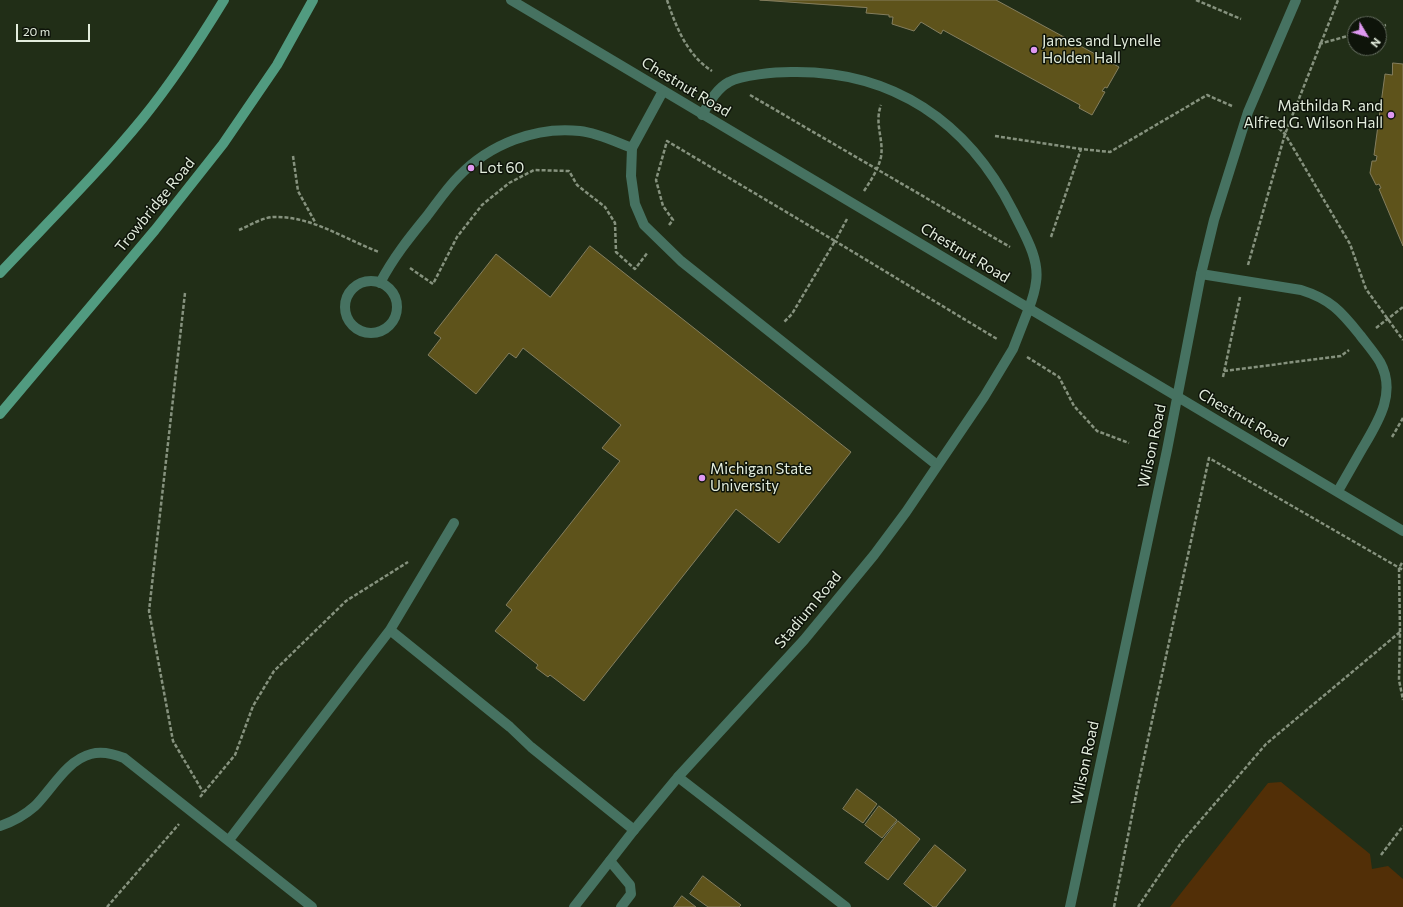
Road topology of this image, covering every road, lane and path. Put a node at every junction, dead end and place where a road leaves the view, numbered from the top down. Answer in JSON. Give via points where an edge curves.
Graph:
{"nodes":[{"id":1,"x":224,"y":0,"type":"edge"},
{"id":2,"x":313,"y":0,"type":"edge"},
{"id":3,"x":511,"y":0,"type":"edge"},
{"id":4,"x":667,"y":0,"type":"edge"},
{"id":5,"x":1196,"y":0,"type":"edge"},
{"id":6,"x":1296,"y":0,"type":"edge"},
{"id":7,"x":1338,"y":0,"type":"edge"},
{"id":8,"x":1241,"y":19,"type":"dead end"},
{"id":9,"x":1347,"y":36,"type":"edge"},
{"id":10,"x":1319,"y":44,"type":"junction"},
{"id":11,"x":729,"y":82,"type":"junction"},
{"id":12,"x":663,"y":91,"type":"junction"},
{"id":13,"x":1207,"y":95,"type":"dead end"},
{"id":14,"x":702,"y":115,"type":"junction"},
{"id":15,"x":1285,"y":134,"type":"junction"},
{"id":16,"x":995,"y":136,"type":"dead end"},
{"id":17,"x":632,"y":148,"type":"junction"},
{"id":18,"x":1081,"y":150,"type":"junction"},
{"id":19,"x":293,"y":156,"type":"dead end"},
{"id":20,"x":315,"y":223,"type":"junction"},
{"id":21,"x":239,"y":230,"type":"dead end"},
{"id":22,"x":1051,"y":237,"type":"dead end"},
{"id":23,"x":658,"y":240,"type":"junction"},
{"id":24,"x":393,"y":257,"type":"junction"},
{"id":25,"x":1035,"y":261,"type":"junction"},
{"id":26,"x":0,"y":272,"type":"edge"},
{"id":27,"x":1201,"y":274,"type":"junction"},
{"id":28,"x":1243,"y":281,"type":"junction"},
{"id":29,"x":380,"y":283,"type":"junction"},
{"id":30,"x":185,"y":292,"type":"dead end"},
{"id":31,"x":1403,"y":307,"type":"edge"},
{"id":32,"x":1030,"y":308,"type":"junction"},
{"id":33,"x":1388,"y":319,"type":"junction"},
{"id":34,"x":772,"y":335,"type":"junction"},
{"id":35,"x":1363,"y":339,"type":"junction"},
{"id":36,"x":1403,"y":340,"type":"edge"},
{"id":37,"x":1224,"y":370,"type":"junction"},
{"id":38,"x":1223,"y":377,"type":"dead end"},
{"id":39,"x":1177,"y":397,"type":"junction"},
{"id":40,"x":0,"y":414,"type":"edge"},
{"id":41,"x":937,"y":465,"type":"junction"},
{"id":42,"x":1338,"y":491,"type":"junction"},
{"id":43,"x":454,"y":523,"type":"dead end"},
{"id":44,"x":1403,"y":531,"type":"edge"},
{"id":45,"x":413,"y":558,"type":"dead end"},
{"id":46,"x":1403,"y":561,"type":"edge"},
{"id":47,"x":1399,"y":568,"type":"junction"},
{"id":48,"x":1403,"y":570,"type":"edge"},
{"id":49,"x":390,"y":630,"type":"junction"},
{"id":50,"x":1400,"y":632,"type":"junction"},
{"id":51,"x":1403,"y":700,"type":"edge"},
{"id":52,"x":678,"y":777,"type":"junction"},
{"id":53,"x":203,"y":792,"type":"junction"},
{"id":54,"x":191,"y":810,"type":"junction"},
{"id":55,"x":0,"y":826,"type":"edge"},
{"id":56,"x":1403,"y":826,"type":"edge"},
{"id":57,"x":634,"y":830,"type":"junction"},
{"id":58,"x":228,"y":840,"type":"junction"},
{"id":59,"x":1381,"y":855,"type":"dead end"},
{"id":60,"x":610,"y":861,"type":"junction"},
{"id":61,"x":107,"y":907,"type":"edge"},
{"id":62,"x":312,"y":907,"type":"edge"},
{"id":63,"x":574,"y":907,"type":"edge"},
{"id":64,"x":621,"y":907,"type":"edge"},
{"id":65,"x":846,"y":907,"type":"edge"},
{"id":66,"x":1070,"y":907,"type":"edge"},
{"id":67,"x":1114,"y":907,"type":"edge"},
{"id":68,"x":1138,"y":907,"type":"edge"}],
"edges":[{"from":1,"to":26,"type":"street","via":[[200,40],[143,118],[78,191]]},
{"from":2,"to":40,"type":"street","name":"Trowbridge Road","via":[[277,65],[223,144],[155,230]]},
{"from":3,"to":12,"type":"street","name":"Chestnut Road"},
{"from":4,"to":11,"type":"path","via":[[677,31],[700,64]]},
{"from":5,"to":8,"type":"path"},
{"from":6,"to":27,"type":"street","name":"Wilson Road","via":[[1248,112],[1214,220]]},
{"from":7,"to":10,"type":"path"},
{"from":9,"to":10,"type":"path"},
{"from":10,"to":15,"type":"path"},
{"from":11,"to":14,"type":"street","via":[[713,96]]},
{"from":11,"to":25,"type":"path"},
{"from":11,"to":25,"type":"street","via":[[782,72],[836,74],[888,88],[925,108],[963,138],[997,181]]},
{"from":12,"to":14,"type":"street","name":"Chestnut Road"},
{"from":12,"to":17,"type":"street"},
{"from":13,"to":18,"type":"path","via":[[1110,152]]},
{"from":14,"to":32,"type":"street","name":"Chestnut Road"},
{"from":15,"to":28,"type":"path"},
{"from":15,"to":33,"type":"path","via":[[1350,244],[1366,290]]},
{"from":16,"to":18,"type":"path"},
{"from":17,"to":23,"type":"street","via":[[631,176],[635,204],[644,224]]},
{"from":17,"to":24,"type":"street","via":[[581,131],[543,132],[506,143],[478,159],[458,176]]},
{"from":18,"to":22,"type":"path"},
{"from":19,"to":20,"type":"path","via":[[298,191]]},
{"from":20,"to":21,"type":"path","via":[[272,217]]},
{"from":20,"to":24,"type":"path","via":[[354,243]]},
{"from":23,"to":24,"type":"path","via":[[635,269],[616,252],[615,223],[605,208],[577,185],[569,171],[534,170],[509,183],[482,205],[457,237],[433,284]]},
{"from":23,"to":34,"type":"street"},
{"from":23,"to":34,"type":"path","via":[[673,220],[663,206],[656,180],[667,141],[835,241],[792,314]]},
{"from":24,"to":29,"type":"street"},
{"from":25,"to":32,"type":"street","name":"Stadium Road","via":[[1036,281]]},
{"from":27,"to":28,"type":"street"},
{"from":27,"to":39,"type":"street","name":"Wilson Road"},
{"from":28,"to":35,"type":"street","via":[[1315,294],[1338,308]]},
{"from":28,"to":37,"type":"path"},
{"from":29,"to":29,"type":"street","via":[[363,282],[349,293],[346,301],[345,310],[352,325],[366,333],[383,331],[395,318],[397,310],[394,293]]},
{"from":30,"to":53,"type":"path","via":[[149,611],[173,741]]},
{"from":31,"to":33,"type":"path"},
{"from":32,"to":39,"type":"street","name":"Chestnut Road"},
{"from":32,"to":41,"type":"street","name":"Stadium Road","via":[[1013,349],[984,397]]},
{"from":33,"to":35,"type":"path"},
{"from":33,"to":36,"type":"path"},
{"from":34,"to":41,"type":"street"},
{"from":35,"to":37,"type":"path","via":[[1341,356]]},
{"from":35,"to":42,"type":"street","via":[[1380,362],[1385,376],[1385,405],[1381,418]]},
{"from":37,"to":38,"type":"path"},
{"from":39,"to":42,"type":"street","name":"Chestnut Road"},
{"from":39,"to":66,"type":"street","name":"Wilson Road"},
{"from":41,"to":52,"type":"street","name":"Stadium Road","via":[[874,555],[804,640]]},
{"from":42,"to":44,"type":"street","name":"Chestnut Road"},
{"from":43,"to":49,"type":"street"},
{"from":45,"to":53,"type":"path","via":[[346,602],[274,671],[253,706],[235,755]]},
{"from":46,"to":47,"type":"path"},
{"from":47,"to":48,"type":"path"},
{"from":47,"to":50,"type":"path"},
{"from":47,"to":67,"type":"path","via":[[1209,458]]},
{"from":49,"to":57,"type":"street"},
{"from":49,"to":58,"type":"street"},
{"from":50,"to":51,"type":"path","via":[[1399,680]]},
{"from":50,"to":68,"type":"path","via":[[1266,744],[1182,843]]},
{"from":52,"to":57,"type":"street","name":"Stadium Road"},
{"from":52,"to":65,"type":"street"},
{"from":53,"to":54,"type":"path"},
{"from":54,"to":55,"type":"street","via":[[124,758],[110,753],[91,753],[76,761],[34,807]]},
{"from":54,"to":58,"type":"street"},
{"from":54,"to":61,"type":"path"},
{"from":56,"to":59,"type":"path"},
{"from":57,"to":60,"type":"street","name":"Stadium Road"},
{"from":58,"to":62,"type":"street"},
{"from":60,"to":63,"type":"street","name":"Stadium Road"},
{"from":60,"to":64,"type":"street","via":[[630,885],[631,894]]}]}
